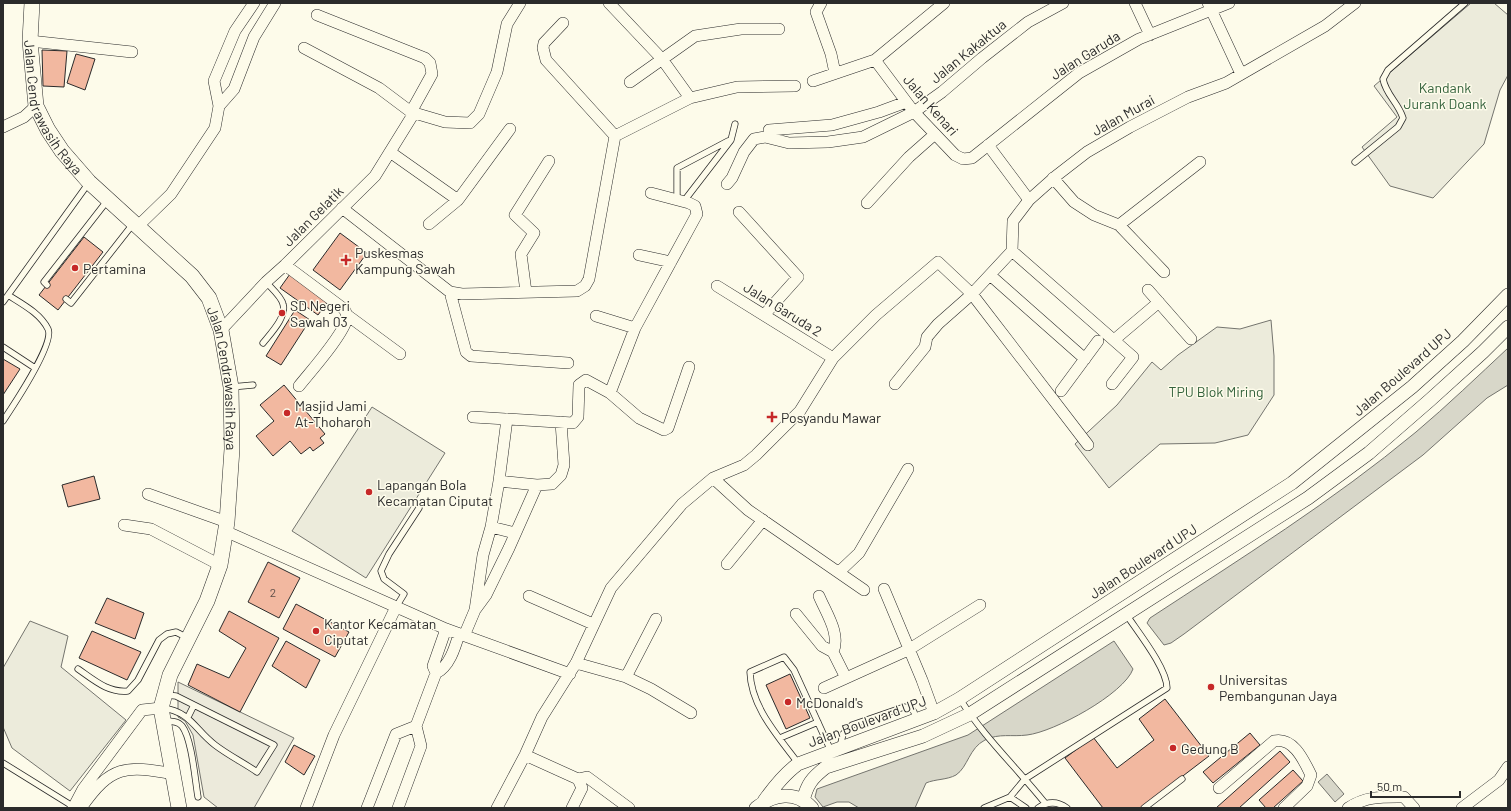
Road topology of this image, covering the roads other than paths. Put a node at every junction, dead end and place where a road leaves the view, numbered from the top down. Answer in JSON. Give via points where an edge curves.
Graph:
{"nodes":[{"id":1,"x":32,"y":3,"type":"edge"},
{"id":2,"x":254,"y":3,"type":"edge"},
{"id":3,"x":275,"y":3,"type":"edge"},
{"id":4,"x":520,"y":3,"type":"edge"},
{"id":5,"x":609,"y":3,"type":"edge"},
{"id":6,"x":821,"y":3,"type":"edge"},
{"id":7,"x":944,"y":3,"type":"edge"},
{"id":8,"x":1063,"y":3,"type":"edge"},
{"id":9,"x":1135,"y":3,"type":"edge"},
{"id":10,"x":1229,"y":3,"type":"edge"},
{"id":11,"x":1355,"y":3,"type":"edge"},
{"id":12,"x":1465,"y":3,"type":"edge"},
{"id":13,"x":1210,"y":7,"type":"edge"},
{"id":14,"x":317,"y":15,"type":"dead end"},
{"id":15,"x":563,"y":23,"type":"dead end"},
{"id":16,"x":779,"y":29,"type":"dead end"},
{"id":17,"x":1150,"y":35,"type":"junction"},
{"id":18,"x":30,"y":41,"type":"junction"},
{"id":19,"x":304,"y":48,"type":"dead end"},
{"id":20,"x":132,"y":52,"type":"dead end"},
{"id":21,"x":662,"y":59,"type":"junction"},
{"id":22,"x":875,"y":60,"type":"junction"},
{"id":23,"x":835,"y":73,"type":"junction"},
{"id":24,"x":1241,"y":74,"type":"junction"},
{"id":25,"x":813,"y":81,"type":"dead end"},
{"id":26,"x":630,"y":82,"type":"dead end"},
{"id":27,"x":795,"y":86,"type":"dead end"},
{"id":28,"x":690,"y":98,"type":"junction"},
{"id":29,"x":906,"y":102,"type":"junction"},
{"id":30,"x":36,"y":106,"type":"junction"},
{"id":31,"x":219,"y":106,"type":"junction"},
{"id":32,"x":413,"y":112,"type":"junction"},
{"id":33,"x":914,"y":112,"type":"junction"},
{"id":34,"x":735,"y":124,"type":"dead end"},
{"id":35,"x":3,"y":127,"type":"edge"},
{"id":36,"x":510,"y":129,"type":"dead end"},
{"id":37,"x":769,"y":130,"type":"dead end"},
{"id":38,"x":935,"y":134,"type":"junction"},
{"id":39,"x":615,"y":136,"type":"junction"},
{"id":40,"x":731,"y":140,"type":"junction"},
{"id":41,"x":988,"y":145,"type":"junction"},
{"id":42,"x":390,"y":152,"type":"junction"},
{"id":43,"x":972,"y":158,"type":"joint"},
{"id":44,"x":549,"y":161,"type":"dead end"},
{"id":45,"x":1200,"y":162,"type":"dead end"},
{"id":46,"x":1355,"y":162,"type":"dead end"},
{"id":47,"x":1054,"y":178,"type":"junction"},
{"id":48,"x":89,"y":182,"type":"junction"},
{"id":49,"x":728,"y":184,"type":"dead end"},
{"id":50,"x":650,"y":193,"type":"dead end"},
{"id":51,"x":107,"y":200,"type":"junction"},
{"id":52,"x":458,"y":200,"type":"junction"},
{"id":53,"x":680,"y":200,"type":"junction"},
{"id":54,"x":1029,"y":200,"type":"junction"},
{"id":55,"x":867,"y":203,"type":"dead end"},
{"id":56,"x":342,"y":208,"type":"junction"},
{"id":57,"x":739,"y":212,"type":"dead end"},
{"id":58,"x":429,"y":224,"type":"dead end"},
{"id":59,"x":135,"y":225,"type":"junction"},
{"id":60,"x":1119,"y":225,"type":"junction"},
{"id":61,"x":1012,"y":250,"type":"junction"},
{"id":62,"x":639,"y":255,"type":"dead end"},
{"id":63,"x":671,"y":262,"type":"junction"},
{"id":64,"x":285,"y":265,"type":"junction"},
{"id":65,"x":1164,"y":272,"type":"dead end"},
{"id":66,"x":990,"y":275,"type":"junction"},
{"id":67,"x":266,"y":282,"type":"junction"},
{"id":68,"x":47,"y":285,"type":"dead end"},
{"id":69,"x":717,"y":286,"type":"dead end"},
{"id":70,"x":1148,"y":290,"type":"dead end"},
{"id":71,"x":450,"y":292,"type":"junction"},
{"id":72,"x":526,"y":292,"type":"junction"},
{"id":73,"x":972,"y":294,"type":"junction"},
{"id":74,"x":8,"y":295,"type":"junction"},
{"id":75,"x":1508,"y":295,"type":"edge"},
{"id":76,"x":66,"y":299,"type":"dead end"},
{"id":77,"x":3,"y":302,"type":"edge"},
{"id":78,"x":1158,"y":302,"type":"junction"},
{"id":79,"x":347,"y":315,"type":"junction"},
{"id":80,"x":764,"y":315,"type":"junction"},
{"id":81,"x":596,"y":316,"type":"dead end"},
{"id":82,"x":1508,"y":327,"type":"edge"},
{"id":83,"x":635,"y":328,"type":"junction"},
{"id":84,"x":221,"y":330,"type":"junction"},
{"id":85,"x":1191,"y":339,"type":"dead end"},
{"id":86,"x":1114,"y":340,"type":"junction"},
{"id":87,"x":1098,"y":341,"type":"dead end"},
{"id":88,"x":263,"y":343,"type":"dead end"},
{"id":89,"x":3,"y":347,"type":"edge"},
{"id":90,"x":400,"y":354,"type":"dead end"},
{"id":91,"x":833,"y":358,"type":"junction"},
{"id":92,"x":1085,"y":359,"type":"junction"},
{"id":93,"x":568,"y":363,"type":"dead end"},
{"id":94,"x":689,"y":367,"type":"dead end"},
{"id":95,"x":35,"y":368,"type":"junction"},
{"id":96,"x":895,"y":384,"type":"dead end"},
{"id":97,"x":1112,"y":384,"type":"dead end"},
{"id":98,"x":253,"y":385,"type":"dead end"},
{"id":99,"x":300,"y":386,"type":"dead end"},
{"id":100,"x":231,"y":387,"type":"junction"},
{"id":101,"x":1061,"y":391,"type":"dead end"},
{"id":102,"x":610,"y":393,"type":"junction"},
{"id":103,"x":473,"y":417,"type":"dead end"},
{"id":104,"x":507,"y":419,"type":"junction"},
{"id":105,"x":3,"y":421,"type":"edge"},
{"id":106,"x":561,"y":422,"type":"junction"},
{"id":107,"x":1088,"y":446,"type":"dead end"},
{"id":108,"x":908,"y":469,"type":"dead end"},
{"id":109,"x":713,"y":478,"type":"junction"},
{"id":110,"x":499,"y":481,"type":"junction"},
{"id":111,"x":538,"y":485,"type":"junction"},
{"id":112,"x":148,"y":494,"type":"dead end"},
{"id":113,"x":419,"y":508,"type":"dead end"},
{"id":114,"x":763,"y":520,"type":"junction"},
{"id":115,"x":124,"y":525,"type":"dead end"},
{"id":116,"x":226,"y":527,"type":"junction"},
{"id":117,"x":492,"y":527,"type":"junction"},
{"id":118,"x":515,"y":533,"type":"junction"},
{"id":119,"x":727,"y":564,"type":"dead end"},
{"id":120,"x":220,"y":565,"type":"junction"},
{"id":121,"x":839,"y":572,"type":"junction"},
{"id":122,"x":864,"y":590,"type":"dead end"},
{"id":123,"x":884,"y":590,"type":"dead end"},
{"id":124,"x":529,"y":596,"type":"dead end"},
{"id":125,"x":819,"y":596,"type":"dead end"},
{"id":126,"x":1116,"y":597,"type":"junction"},
{"id":127,"x":980,"y":605,"type":"dead end"},
{"id":128,"x":396,"y":608,"type":"junction"},
{"id":129,"x":475,"y":610,"type":"junction"},
{"id":130,"x":796,"y":614,"type":"dead end"},
{"id":131,"x":1126,"y":614,"type":"junction"},
{"id":132,"x":656,"y":619,"type":"dead end"},
{"id":133,"x":593,"y":624,"type":"junction"},
{"id":134,"x":446,"y":629,"type":"junction"},
{"id":135,"x":461,"y":635,"type":"junction"},
{"id":136,"x":190,"y":639,"type":"junction"},
{"id":137,"x":908,"y":650,"type":"junction"},
{"id":138,"x":833,"y":652,"type":"junction"},
{"id":139,"x":576,"y":663,"type":"junction"},
{"id":140,"x":78,"y":670,"type":"dead end"},
{"id":141,"x":436,"y":673,"type":"junction"},
{"id":142,"x":570,"y":674,"type":"junction"},
{"id":143,"x":626,"y":677,"type":"junction"},
{"id":144,"x":846,"y":678,"type":"junction"},
{"id":145,"x":824,"y":688,"type":"dead end"},
{"id":146,"x":959,"y":699,"type":"junction"},
{"id":147,"x":194,"y":705,"type":"junction"},
{"id":148,"x":162,"y":708,"type":"junction"},
{"id":149,"x":691,"y":713,"type":"dead end"},
{"id":150,"x":934,"y":713,"type":"junction"},
{"id":151,"x":970,"y":714,"type":"junction"},
{"id":152,"x":188,"y":717,"type":"junction"},
{"id":153,"x":818,"y":722,"type":"junction"},
{"id":154,"x":416,"y":726,"type":"junction"},
{"id":155,"x":780,"y":738,"type":"junction"},
{"id":156,"x":836,"y":749,"type":"junction"},
{"id":157,"x":525,"y":756,"type":"junction"},
{"id":158,"x":3,"y":763,"type":"edge"},
{"id":159,"x":798,"y":764,"type":"junction"},
{"id":160,"x":1508,"y":767,"type":"edge"},
{"id":161,"x":174,"y":774,"type":"junction"},
{"id":162,"x":1026,"y":778,"type":"junction"},
{"id":163,"x":578,"y":779,"type":"junction"},
{"id":164,"x":1182,"y":779,"type":"dead end"},
{"id":165,"x":1218,"y":788,"type":"dead end"},
{"id":166,"x":198,"y":797,"type":"dead end"},
{"id":167,"x":1010,"y":798,"type":"junction"},
{"id":168,"x":808,"y":804,"type":"edge"},
{"id":169,"x":1045,"y":804,"type":"junction"},
{"id":170,"x":760,"y":805,"type":"edge"},
{"id":171,"x":76,"y":808,"type":"edge"},
{"id":172,"x":179,"y":808,"type":"edge"},
{"id":173,"x":306,"y":808,"type":"edge"},
{"id":174,"x":367,"y":808,"type":"edge"},
{"id":175,"x":398,"y":808,"type":"edge"},
{"id":176,"x":497,"y":808,"type":"edge"},
{"id":177,"x":572,"y":808,"type":"edge"},
{"id":178,"x":630,"y":808,"type":"edge"},
{"id":179,"x":984,"y":808,"type":"edge"},
{"id":180,"x":1026,"y":808,"type":"edge"},
{"id":181,"x":1038,"y":808,"type":"edge"},
{"id":182,"x":1067,"y":808,"type":"edge"},
{"id":183,"x":1144,"y":808,"type":"edge"},
{"id":184,"x":1284,"y":808,"type":"edge"},
{"id":185,"x":1348,"y":808,"type":"edge"},
{"id":186,"x":1414,"y":808,"type":"edge"},
{"id":187,"x":1462,"y":808,"type":"edge"}],
"edges":[{"from":1,"to":18,"type":"main road","name":"Jalan Cendrawasih Raya"},
{"from":2,"to":31,"type":"street","via":[[235,31],[214,81]]},
{"from":3,"to":31,"type":"street","via":[[254,37],[234,89]]},
{"from":4,"to":32,"type":"street","via":[[507,24],[497,72],[474,120],[470,123],[445,122]]},
{"from":5,"to":21,"type":"street"},
{"from":6,"to":23,"type":"street","via":[[816,12]]},
{"from":7,"to":22,"type":"street"},
{"from":8,"to":33,"type":"street","name":"Jalan Kakaktua","via":[[1028,22]]},
{"from":9,"to":17,"type":"street"},
{"from":10,"to":13,"type":"street","name":"Jalan Garuda"},
{"from":11,"to":24,"type":"street","name":"Jalan Murai","via":[[1325,26]]},
{"from":12,"to":46,"type":"lane","via":[[1388,70],[1383,79],[1385,90],[1400,109],[1402,118],[1398,127]]},
{"from":13,"to":17,"type":"street","name":"Jalan Garuda"},
{"from":13,"to":24,"type":"street"},
{"from":14,"to":32,"type":"street","name":"Jalan Gelatik","via":[[425,58],[430,63],[432,74]]},
{"from":15,"to":39,"type":"street","via":[[544,43],[546,60]]},
{"from":16,"to":21,"type":"street","via":[[741,28],[695,36]]},
{"from":17,"to":41,"type":"street","name":"Jalan Garuda","via":[[1079,73]]},
{"from":18,"to":20,"type":"street"},
{"from":18,"to":30,"type":"main road","name":"Jalan Cendrawasih Raya"},
{"from":19,"to":32,"type":"street","via":[[379,88]]},
{"from":21,"to":26,"type":"street"},
{"from":21,"to":28,"type":"street"},
{"from":22,"to":23,"type":"street"},
{"from":22,"to":29,"type":"street","name":"Jalan Kenari"},
{"from":23,"to":25,"type":"street"},
{"from":24,"to":47,"type":"street","name":"Jalan Murai","via":[[1226,83],[1188,97],[1130,127],[1087,152]]},
{"from":27,"to":28,"type":"street","via":[[736,87]]},
{"from":28,"to":39,"type":"street"},
{"from":29,"to":33,"type":"street","name":"Jalan Kenari"},
{"from":29,"to":37,"type":"street","via":[[832,125]]},
{"from":30,"to":35,"type":"street","via":[[24,117]]},
{"from":30,"to":48,"type":"main road","name":"Jalan Cendrawasih Raya","via":[[62,151]]},
{"from":31,"to":59,"type":"street","via":[[215,128],[180,181],[170,194]]},
{"from":32,"to":42,"type":"street","name":"Jalan Gelatik"},
{"from":33,"to":38,"type":"street","name":"Jalan Kenari"},
{"from":33,"to":49,"type":"street","name":"Jalan Kakaktua","via":[[863,137],[828,142],[789,143],[764,137],[754,139],[744,152]]},
{"from":34,"to":40,"type":"lane"},
{"from":36,"to":52,"type":"street"},
{"from":38,"to":43,"type":"street","name":"Jalan Kenari","via":[[955,155],[962,159]]},
{"from":38,"to":55,"type":"street"},
{"from":39,"to":72,"type":"street","via":[[589,279],[585,286],[577,291]]},
{"from":40,"to":53,"type":"lane"},
{"from":40,"to":53,"type":"lane","via":[[677,168]]},
{"from":41,"to":43,"type":"street","name":"Jalan Garuda"},
{"from":41,"to":54,"type":"street"},
{"from":42,"to":52,"type":"street"},
{"from":42,"to":56,"type":"street","name":"Jalan Gelatik","via":[[375,176]]},
{"from":44,"to":72,"type":"street","via":[[515,215],[534,233],[521,254]]},
{"from":45,"to":60,"type":"street"},
{"from":47,"to":54,"type":"street","name":"Jalan Murai"},
{"from":47,"to":60,"type":"street","via":[[1074,202],[1094,215]]},
{"from":48,"to":51,"type":"main road","name":"Jalan Cendrawasih Raya"},
{"from":48,"to":74,"type":"lane"},
{"from":50,"to":53,"type":"street"},
{"from":51,"to":59,"type":"main road","name":"Jalan Cendrawasih Raya"},
{"from":51,"to":68,"type":"lane","via":[[44,282]]},
{"from":52,"to":58,"type":"street"},
{"from":53,"to":63,"type":"street","via":[[694,206],[697,214]]},
{"from":54,"to":61,"type":"street","name":"Jalan Murai","via":[[1013,221]]},
{"from":56,"to":64,"type":"street","name":"Jalan Gelatik"},
{"from":56,"to":71,"type":"street"},
{"from":57,"to":80,"type":"street","via":[[798,277]]},
{"from":59,"to":76,"type":"lane","via":[[71,303]]},
{"from":59,"to":84,"type":"main road","name":"Jalan Cendrawasih Raya","via":[[192,276],[209,298]]},
{"from":60,"to":65,"type":"street"},
{"from":61,"to":66,"type":"street"},
{"from":61,"to":86,"type":"street"},
{"from":62,"to":63,"type":"street"},
{"from":63,"to":83,"type":"street"},
{"from":64,"to":67,"type":"street","name":"Jalan Gelatik"},
{"from":64,"to":79,"type":"street","via":[[344,309]]},
{"from":66,"to":73,"type":"street"},
{"from":66,"to":92,"type":"street"},
{"from":67,"to":84,"type":"street","name":"Jalan Gelatik"},
{"from":67,"to":88,"type":"lane","via":[[281,300],[284,310]]},
{"from":69,"to":80,"type":"street","name":"Jalan Garuda 2"},
{"from":70,"to":78,"type":"street"},
{"from":71,"to":72,"type":"street"},
{"from":71,"to":93,"type":"street","via":[[466,352],[471,356]]},
{"from":73,"to":91,"type":"street","via":[[938,262]]},
{"from":73,"to":96,"type":"street","via":[[931,333],[925,341],[925,347]]},
{"from":73,"to":107,"type":"street"},
{"from":74,"to":77,"type":"lane"},
{"from":74,"to":95,"type":"lane","via":[[31,310],[49,330],[49,338]]},
{"from":75,"to":126,"type":"street","name":"Jalan Boulevard UPJ","via":[[1463,341],[1412,387],[1292,483]]},
{"from":78,"to":85,"type":"street"},
{"from":78,"to":86,"type":"street"},
{"from":79,"to":90,"type":"street"},
{"from":79,"to":99,"type":"street","via":[[338,334]]},
{"from":80,"to":91,"type":"street","name":"Jalan Garuda 2"},
{"from":81,"to":83,"type":"street"},
{"from":82,"to":131,"type":"street","via":[[1369,453],[1308,498]]},
{"from":83,"to":102,"type":"street"},
{"from":84,"to":100,"type":"main road","name":"Jalan Cendrawasih Raya"},
{"from":86,"to":97,"type":"street","via":[[1133,357]]},
{"from":87,"to":92,"type":"street"},
{"from":89,"to":95,"type":"lane"},
{"from":91,"to":109,"type":"street","via":[[800,411],[756,455],[744,465]]},
{"from":92,"to":101,"type":"street"},
{"from":94,"to":102,"type":"street","via":[[664,430],[639,418]]},
{"from":95,"to":105,"type":"lane"},
{"from":98,"to":100,"type":"lane"},
{"from":100,"to":116,"type":"main road","name":"Jalan Cendrawasih Raya","via":[[232,449]]},
{"from":102,"to":106,"type":"street","via":[[586,380],[581,382],[578,385],[578,417],[573,423]]},
{"from":103,"to":104,"type":"street"},
{"from":104,"to":106,"type":"street"},
{"from":104,"to":110,"type":"street"},
{"from":106,"to":111,"type":"street","via":[[564,466],[561,476],[552,484]]},
{"from":108,"to":121,"type":"street","via":[[859,553]]},
{"from":109,"to":114,"type":"street"},
{"from":109,"to":133,"type":"street","via":[[682,504],[611,588]]},
{"from":110,"to":111,"type":"street"},
{"from":110,"to":117,"type":"street"},
{"from":111,"to":118,"type":"street"},
{"from":112,"to":116,"type":"street"},
{"from":113,"to":128,"type":"lane","via":[[381,571],[384,579],[404,594]]},
{"from":114,"to":119,"type":"street"},
{"from":114,"to":121,"type":"street"},
{"from":115,"to":120,"type":"street","via":[[151,529]]},
{"from":116,"to":120,"type":"main road","name":"Jalan Cendrawasih Raya"},
{"from":116,"to":128,"type":"street"},
{"from":117,"to":118,"type":"street"},
{"from":117,"to":129,"type":"street","via":[[483,555]]},
{"from":118,"to":129,"type":"street","via":[[486,594]]},
{"from":120,"to":136,"type":"main road","name":"Jalan Cendrawasih Raya"},
{"from":121,"to":122,"type":"street"},
{"from":123,"to":137,"type":"street"},
{"from":124,"to":133,"type":"street"},
{"from":125,"to":138,"type":"street","via":[[836,637]]},
{"from":126,"to":131,"type":"street"},
{"from":126,"to":146,"type":"street","name":"Jalan Boulevard UPJ"},
{"from":127,"to":137,"type":"street"},
{"from":128,"to":134,"type":"street"},
{"from":128,"to":173,"type":"street","via":[[334,735]]},
{"from":129,"to":135,"type":"street"},
{"from":130,"to":138,"type":"street","via":[[822,646]]},
{"from":131,"to":151,"type":"street"},
{"from":131,"to":162,"type":"lane","via":[[1167,679],[1166,688]]},
{"from":132,"to":143,"type":"street"},
{"from":133,"to":139,"type":"street"},
{"from":134,"to":135,"type":"street"},
{"from":134,"to":141,"type":"street","via":[[433,666]]},
{"from":135,"to":141,"type":"street","via":[[443,670]]},
{"from":135,"to":142,"type":"street"},
{"from":136,"to":140,"type":"lane","via":[[176,632],[167,634],[159,640],[138,680],[128,691],[116,692]]},
{"from":136,"to":148,"type":"main road","name":"Jalan Cendrawasih Raya","via":[[170,675]]},
{"from":137,"to":144,"type":"street"},
{"from":137,"to":150,"type":"street"},
{"from":138,"to":144,"type":"street"},
{"from":139,"to":142,"type":"street"},
{"from":139,"to":143,"type":"street"},
{"from":141,"to":154,"type":"street"},
{"from":142,"to":157,"type":"street","via":[[542,717]]},
{"from":143,"to":149,"type":"street"},
{"from":144,"to":145,"type":"street"},
{"from":146,"to":150,"type":"street","name":"Jalan Boulevard UPJ"},
{"from":146,"to":151,"type":"lane"},
{"from":147,"to":148,"type":"lane","via":[[176,696]]},
{"from":147,"to":152,"type":"lane"},
{"from":147,"to":152,"type":"lane","via":[[274,746],[257,772],[215,745]]},
{"from":148,"to":152,"type":"lane","via":[[174,710]]},
{"from":148,"to":161,"type":"main road"},
{"from":148,"to":166,"type":"lane","via":[[182,726],[188,738]]},
{"from":148,"to":171,"type":"street","via":[[142,710],[83,789]]},
{"from":150,"to":156,"type":"street","name":"Jalan Boulevard UPJ"},
{"from":151,"to":162,"type":"lane","via":[[998,750]]},
{"from":151,"to":168,"type":"street","via":[[923,736],[826,767],[807,787]]},
{"from":153,"to":155,"type":"lane"},
{"from":153,"to":155,"type":"lane","via":[[794,670],[784,657],[750,672],[750,686],[767,722]]},
{"from":153,"to":156,"type":"lane"},
{"from":154,"to":174,"type":"street","via":[[396,734]]},
{"from":154,"to":175,"type":"street","via":[[421,746]]},
{"from":155,"to":159,"type":"lane"},
{"from":156,"to":159,"type":"street","name":"Jalan Boulevard UPJ"},
{"from":157,"to":163,"type":"street"},
{"from":157,"to":176,"type":"street"},
{"from":158,"to":171,"type":"lane"},
{"from":159,"to":170,"type":"street","name":"Jalan Boulevard UPJ","via":[[788,770]]},
{"from":160,"to":187,"type":"street","via":[[1499,780]]},
{"from":161,"to":171,"type":"street","via":[[141,768],[120,771],[107,777]]},
{"from":161,"to":172,"type":"main road"},
{"from":162,"to":167,"type":"lane"},
{"from":162,"to":169,"type":"lane"},
{"from":163,"to":177,"type":"street","via":[[582,788]]},
{"from":163,"to":178,"type":"street","via":[[587,777]]},
{"from":164,"to":183,"type":"lane"},
{"from":165,"to":184,"type":"street","via":[[1274,741],[1284,741],[1299,752],[1312,775],[1307,786]]},
{"from":167,"to":179,"type":"lane"},
{"from":167,"to":180,"type":"lane"},
{"from":168,"to":170,"type":"street","via":[[784,795],[773,797]]},
{"from":169,"to":181,"type":"lane"},
{"from":169,"to":182,"type":"lane","via":[[1060,804]]},
{"from":185,"to":186,"type":"street","via":[[1359,800],[1404,797]]}]}
